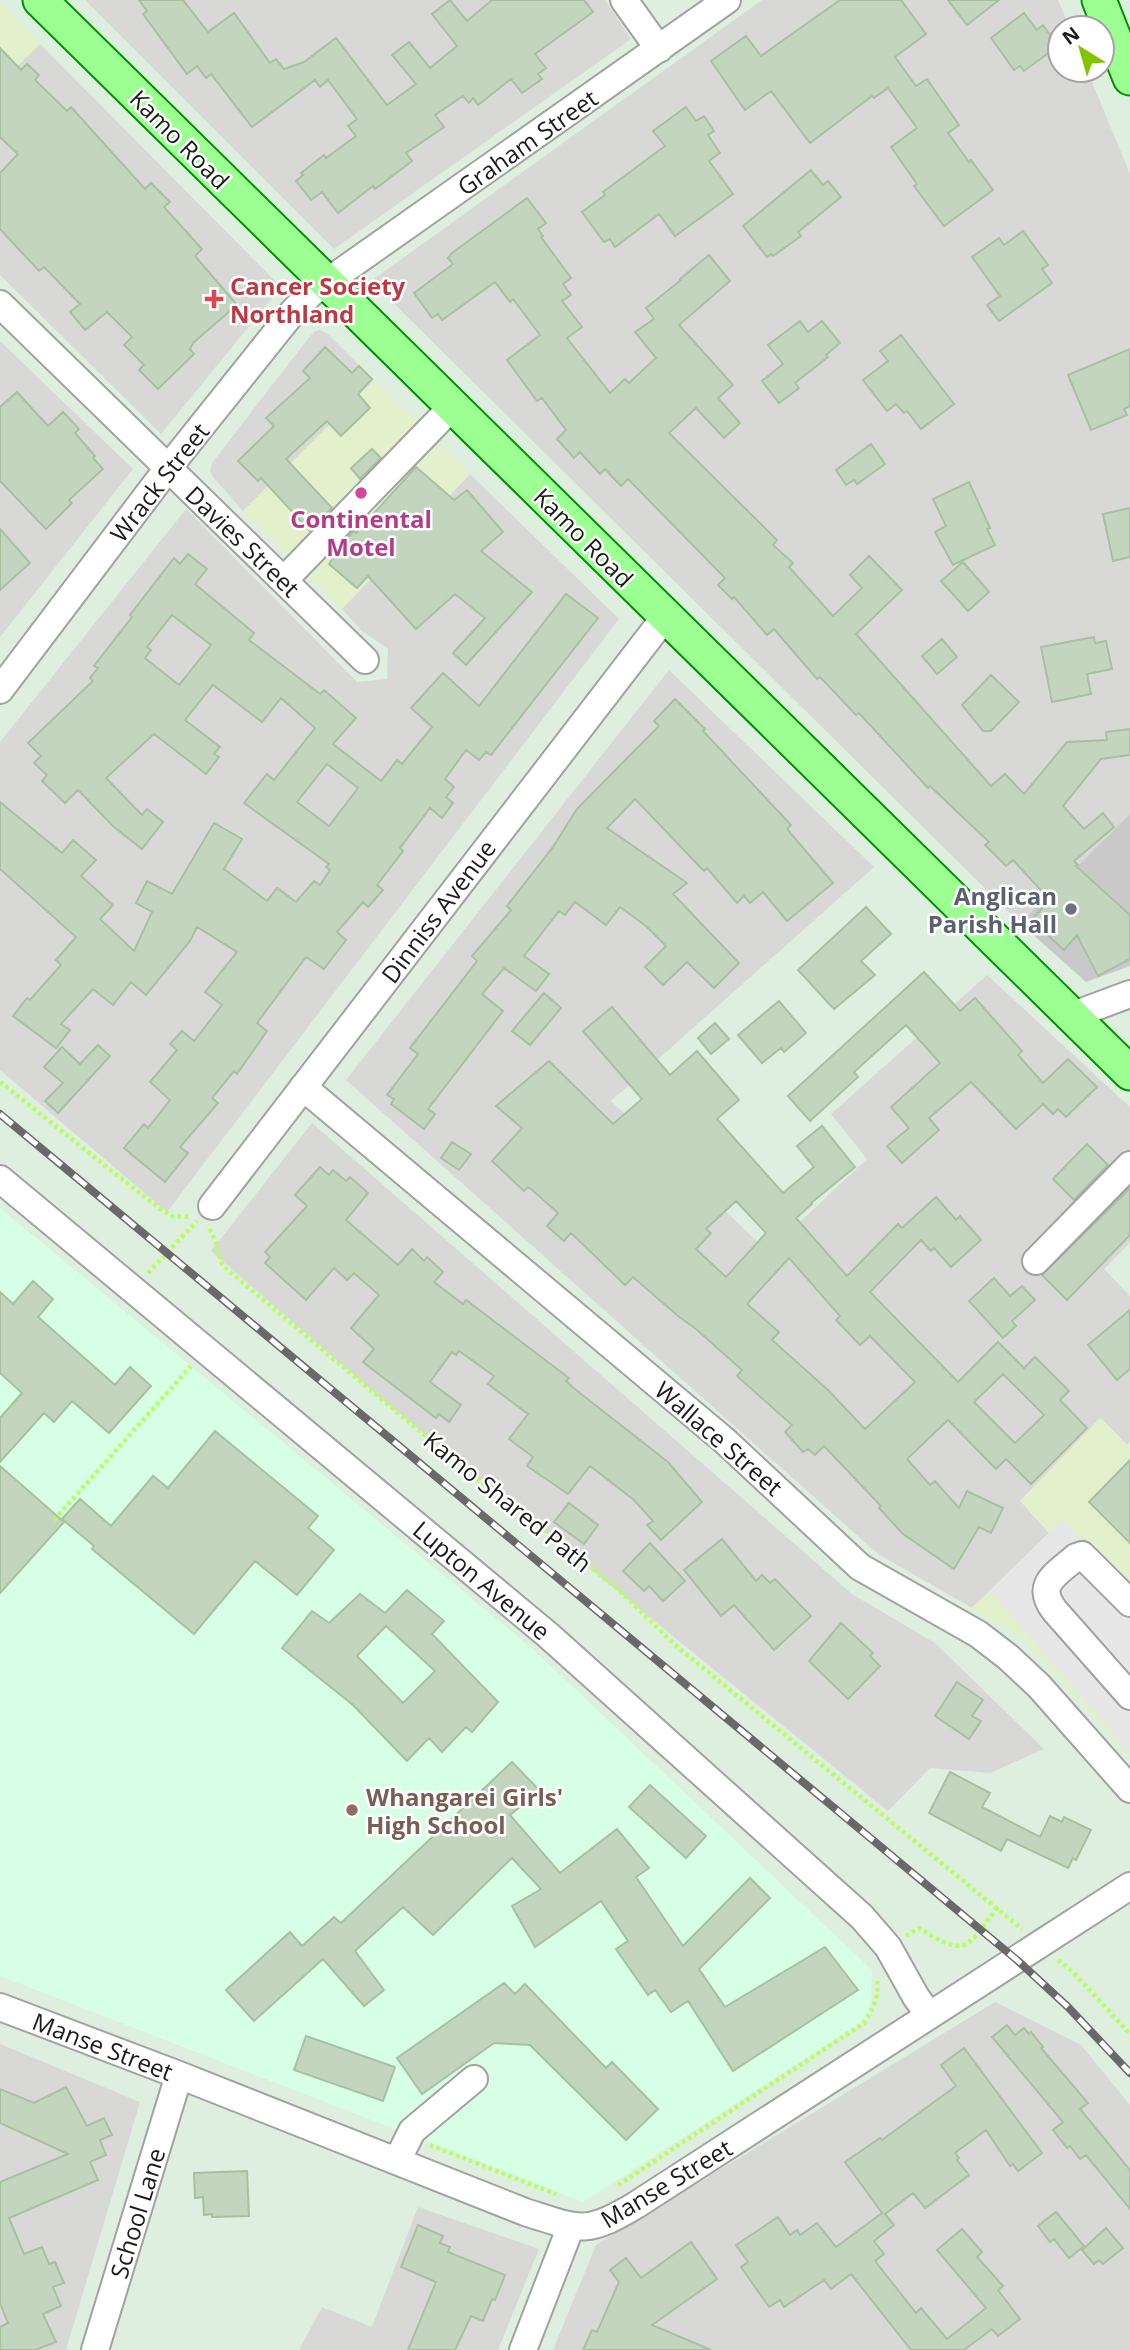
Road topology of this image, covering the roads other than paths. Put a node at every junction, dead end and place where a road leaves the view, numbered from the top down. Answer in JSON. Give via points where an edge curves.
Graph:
{"nodes":[{"id":1,"x":40,"y":0,"type":"edge"},
{"id":2,"x":624,"y":0,"type":"edge"},
{"id":3,"x":727,"y":0,"type":"edge"},
{"id":4,"x":1099,"y":0,"type":"edge"},
{"id":5,"x":659,"y":49,"type":"junction"},
{"id":6,"x":1130,"y":78,"type":"edge"},
{"id":7,"x":326,"y":283,"type":"junction"},
{"id":8,"x":0,"y":304,"type":"edge"},
{"id":9,"x":452,"y":407,"type":"junction"},
{"id":10,"x":168,"y":468,"type":"junction"},
{"id":11,"x":284,"y":580,"type":"junction"},
{"id":12,"x":665,"y":617,"type":"junction"},
{"id":13,"x":365,"y":660,"type":"dead end"},
{"id":14,"x":0,"y":690,"type":"edge"},
{"id":15,"x":1130,"y":994,"type":"edge"},
{"id":16,"x":1070,"y":1016,"type":"junction"},
{"id":17,"x":1130,"y":1073,"type":"edge"},
{"id":18,"x":303,"y":1087,"type":"junction"},
{"id":19,"x":1130,"y":1165,"type":"edge"},
{"id":20,"x":0,"y":1179,"type":"edge"},
{"id":21,"x":205,"y":1213,"type":"road end"},
{"id":22,"x":1036,"y":1261,"type":"dead end"},
{"id":23,"x":1130,"y":1603,"type":"edge"},
{"id":24,"x":1130,"y":1696,"type":"edge"},
{"id":25,"x":1130,"y":1789,"type":"edge"},
{"id":26,"x":1130,"y":1886,"type":"edge"},
{"id":27,"x":0,"y":2007,"type":"edge"},
{"id":28,"x":929,"y":2015,"type":"junction"},
{"id":29,"x":179,"y":2075,"type":"junction"},
{"id":30,"x":474,"y":2079,"type":"dead end"},
{"id":31,"x":397,"y":2161,"type":"junction"},
{"id":32,"x":571,"y":2226,"type":"junction"},
{"id":33,"x":95,"y":2350,"type":"edge"},
{"id":34,"x":523,"y":2350,"type":"edge"}],
"edges":[{"from":1,"to":7,"type":"main road","name":"Kamo Road"},
{"from":2,"to":5,"type":"street"},
{"from":3,"to":5,"type":"street","name":"Graham Street"},
{"from":4,"to":6,"type":"main road"},
{"from":5,"to":7,"type":"street","name":"Graham Street"},
{"from":7,"to":9,"type":"main road","name":"Kamo Road"},
{"from":7,"to":10,"type":"street","name":"Wrack Street","via":[[292,313]]},
{"from":8,"to":10,"type":"street","name":"Davies Street"},
{"from":9,"to":11,"type":"street"},
{"from":9,"to":12,"type":"main road","name":"Kamo Road"},
{"from":10,"to":11,"type":"street","name":"Davies Street"},
{"from":10,"to":14,"type":"street","name":"Wrack Street"},
{"from":11,"to":13,"type":"street","name":"Davies Street"},
{"from":12,"to":16,"type":"main road","name":"Kamo Road"},
{"from":12,"to":18,"type":"street","name":"Dinniss Avenue"},
{"from":15,"to":16,"type":"street"},
{"from":16,"to":17,"type":"main road","name":"Kamo Road"},
{"from":18,"to":21,"type":"street","name":"Dinniss Avenue"},
{"from":18,"to":25,"type":"street","name":"Wallace Street","via":[[725,1441],[860,1567],[978,1634],[1008,1657]]},
{"from":19,"to":22,"type":"street"},
{"from":20,"to":28,"type":"street","name":"Lupton Avenue","via":[[548,1635],[862,1917],[888,1947]]},
{"from":23,"to":24,"type":"street","via":[[1082,1555],[1046,1584],[1051,1605]]},
{"from":26,"to":28,"type":"street","name":"Manse Street"},
{"from":27,"to":29,"type":"street","name":"Manse Street"},
{"from":28,"to":32,"type":"street","name":"Manse Street","via":[[609,2222]]},
{"from":29,"to":31,"type":"street","name":"Manse Street"},
{"from":29,"to":33,"type":"street","name":"School Lane"},
{"from":30,"to":31,"type":"street","via":[[427,2116],[410,2135]]},
{"from":31,"to":32,"type":"street","name":"Manse Street"},
{"from":32,"to":34,"type":"street"}]}
